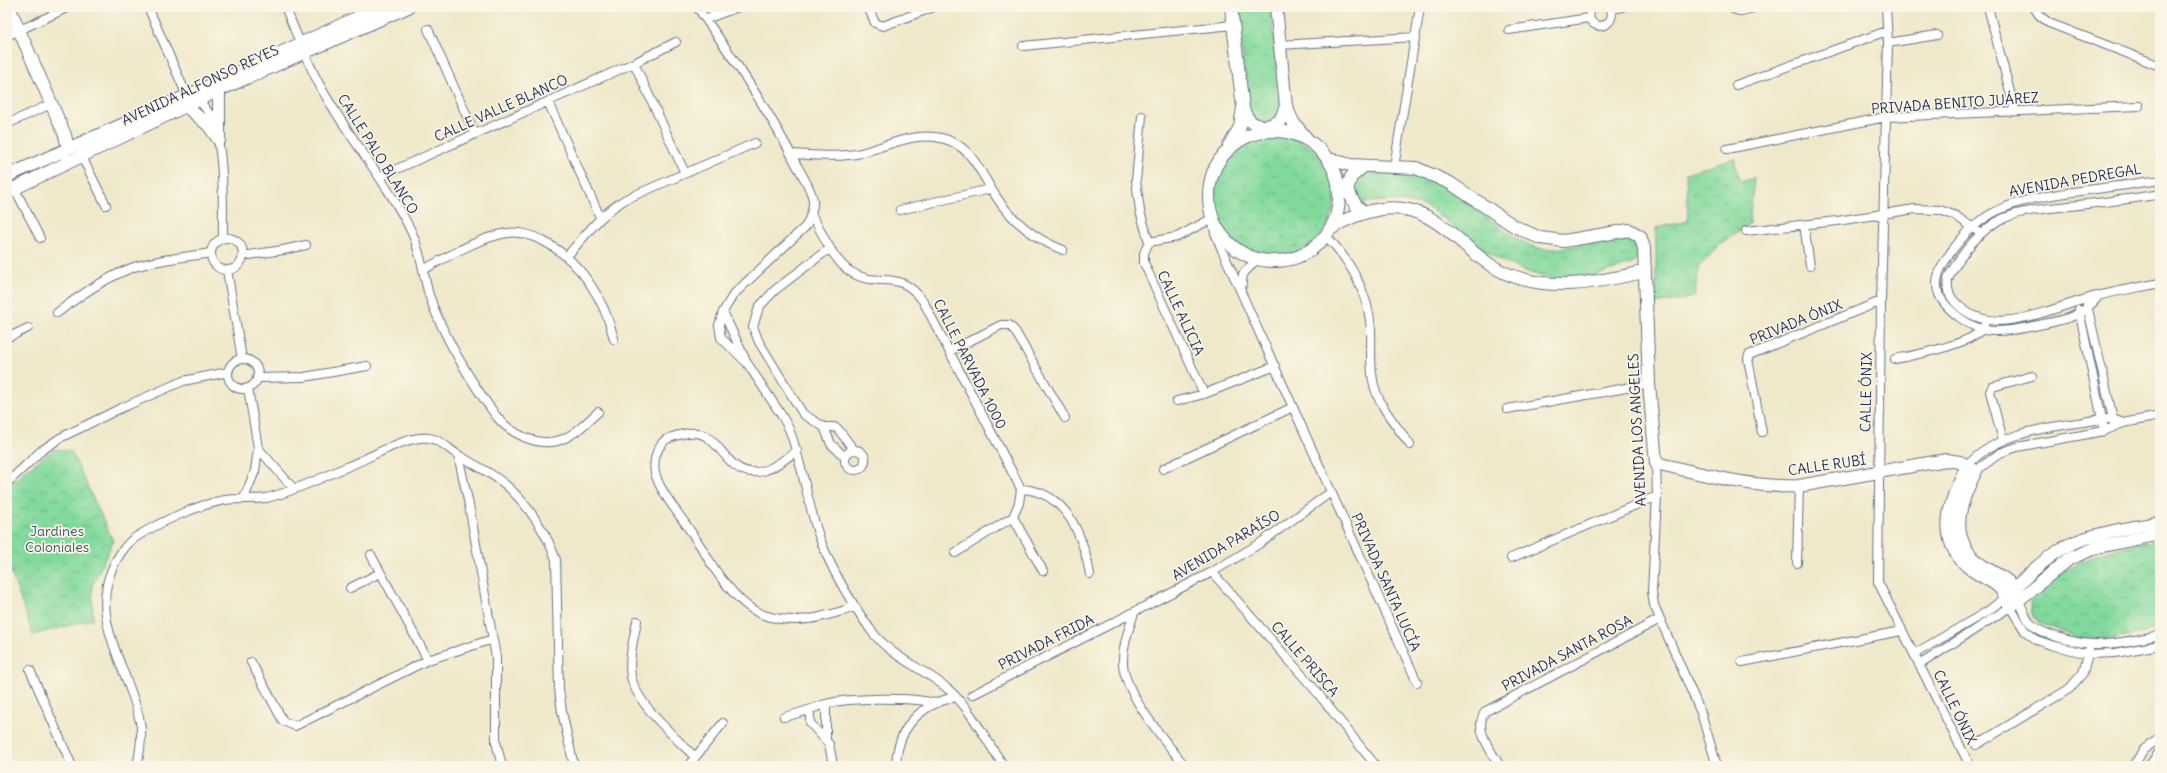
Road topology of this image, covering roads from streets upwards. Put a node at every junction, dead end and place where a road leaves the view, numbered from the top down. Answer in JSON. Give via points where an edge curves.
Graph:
{"nodes":[{"id":1,"x":9,"y":7,"type":"edge"},
{"id":2,"x":69,"y":7,"type":"edge"},
{"id":3,"x":148,"y":7,"type":"edge"},
{"id":4,"x":285,"y":7,"type":"edge"},
{"id":5,"x":380,"y":7,"type":"edge"},
{"id":6,"x":408,"y":7,"type":"edge"},
{"id":7,"x":697,"y":7,"type":"edge"},
{"id":8,"x":738,"y":7,"type":"edge"},
{"id":9,"x":868,"y":7,"type":"edge"},
{"id":10,"x":934,"y":7,"type":"edge"},
{"id":11,"x":1231,"y":7,"type":"edge"},
{"id":12,"x":1276,"y":7,"type":"edge"},
{"id":13,"x":1420,"y":7,"type":"edge"},
{"id":14,"x":1591,"y":7,"type":"edge"},
{"id":15,"x":1622,"y":7,"type":"edge"},
{"id":16,"x":1756,"y":7,"type":"edge"},
{"id":17,"x":1886,"y":7,"type":"edge"},
{"id":18,"x":1988,"y":7,"type":"edge"},
{"id":19,"x":2034,"y":7,"type":"edge"},
{"id":20,"x":1611,"y":8,"type":"edge"},
{"id":21,"x":1733,"y":9,"type":"edge"},
{"id":22,"x":1589,"y":18,"type":"junction"},
{"id":23,"x":706,"y":19,"type":"junction"},
{"id":24,"x":1232,"y":25,"type":"junction"},
{"id":25,"x":428,"y":29,"type":"dead end"},
{"id":26,"x":1509,"y":30,"type":"dead end"},
{"id":27,"x":18,"y":31,"type":"junction"},
{"id":28,"x":1887,"y":31,"type":"junction"},
{"id":29,"x":1936,"y":35,"type":"dead end"},
{"id":30,"x":7,"y":36,"type":"edge"},
{"id":31,"x":1416,"y":37,"type":"junction"},
{"id":32,"x":676,"y":42,"type":"dead end"},
{"id":33,"x":1888,"y":43,"type":"junction"},
{"id":34,"x":1279,"y":44,"type":"junction"},
{"id":35,"x":1023,"y":46,"type":"dead end"},
{"id":36,"x":303,"y":48,"type":"junction"},
{"id":37,"x":634,"y":63,"type":"junction"},
{"id":38,"x":2160,"y":66,"type":"edge"},
{"id":39,"x":1736,"y":85,"type":"dead end"},
{"id":40,"x":219,"y":90,"type":"junction"},
{"id":41,"x":187,"y":101,"type":"junction"},
{"id":42,"x":198,"y":101,"type":"junction"},
{"id":43,"x":548,"y":102,"type":"junction"},
{"id":44,"x":51,"y":104,"type":"junction"},
{"id":45,"x":1286,"y":106,"type":"junction"},
{"id":46,"x":2139,"y":106,"type":"dead end"},
{"id":47,"x":1243,"y":108,"type":"junction"},
{"id":48,"x":2015,"y":111,"type":"junction"},
{"id":49,"x":1142,"y":116,"type":"dead end"},
{"id":50,"x":1886,"y":118,"type":"junction"},
{"id":51,"x":7,"y":124,"type":"edge"},
{"id":52,"x":475,"y":134,"type":"junction"},
{"id":53,"x":1308,"y":139,"type":"junction"},
{"id":54,"x":219,"y":140,"type":"junction"},
{"id":55,"x":754,"y":143,"type":"dead end"},
{"id":56,"x":68,"y":148,"type":"junction"},
{"id":57,"x":1727,"y":150,"type":"dead end"},
{"id":58,"x":1225,"y":152,"type":"junction"},
{"id":59,"x":791,"y":154,"type":"junction"},
{"id":60,"x":82,"y":157,"type":"junction"},
{"id":61,"x":1329,"y":159,"type":"junction"},
{"id":62,"x":1364,"y":166,"type":"junction"},
{"id":63,"x":1394,"y":167,"type":"junction"},
{"id":64,"x":685,"y":173,"type":"junction"},
{"id":65,"x":7,"y":176,"type":"edge"},
{"id":66,"x":379,"y":177,"type":"junction"},
{"id":67,"x":2160,"y":180,"type":"edge"},
{"id":68,"x":990,"y":189,"type":"junction"},
{"id":69,"x":11,"y":191,"type":"edge"},
{"id":70,"x":2160,"y":194,"type":"edge"},
{"id":71,"x":106,"y":205,"type":"dead end"},
{"id":72,"x":900,"y":210,"type":"dead end"},
{"id":73,"x":1364,"y":212,"type":"junction"},
{"id":74,"x":1883,"y":213,"type":"junction"},
{"id":75,"x":811,"y":214,"type":"junction"},
{"id":76,"x":600,"y":217,"type":"junction"},
{"id":77,"x":1212,"y":221,"type":"junction"},
{"id":78,"x":1804,"y":225,"type":"junction"},
{"id":79,"x":1973,"y":227,"type":"junction"},
{"id":80,"x":1746,"y":231,"type":"dead end"},
{"id":81,"x":1328,"y":233,"type":"junction"},
{"id":82,"x":1981,"y":234,"type":"junction"},
{"id":83,"x":40,"y":238,"type":"dead end"},
{"id":84,"x":223,"y":238,"type":"junction"},
{"id":85,"x":1149,"y":242,"type":"junction"},
{"id":86,"x":306,"y":244,"type":"dead end"},
{"id":87,"x":830,"y":248,"type":"junction"},
{"id":88,"x":1063,"y":250,"type":"dead end"},
{"id":89,"x":211,"y":253,"type":"junction"},
{"id":90,"x":242,"y":256,"type":"junction"},
{"id":91,"x":567,"y":256,"type":"junction"},
{"id":92,"x":1257,"y":259,"type":"junction"},
{"id":93,"x":1810,"y":266,"type":"dead end"},
{"id":94,"x":227,"y":270,"type":"junction"},
{"id":95,"x":423,"y":270,"type":"junction"},
{"id":96,"x":1644,"y":272,"type":"junction"},
{"id":97,"x":2160,"y":283,"type":"edge"},
{"id":98,"x":1242,"y":293,"type":"junction"},
{"id":99,"x":2098,"y":297,"type":"junction"},
{"id":100,"x":2086,"y":299,"type":"junction"},
{"id":101,"x":1880,"y":301,"type":"junction"},
{"id":102,"x":2077,"y":302,"type":"junction"},
{"id":103,"x":2088,"y":309,"type":"junction"},
{"id":104,"x":723,"y":312,"type":"junction"},
{"id":105,"x":57,"y":313,"type":"dead end"},
{"id":106,"x":2080,"y":314,"type":"junction"},
{"id":107,"x":1987,"y":320,"type":"junction"},
{"id":108,"x":28,"y":328,"type":"dead end"},
{"id":109,"x":1983,"y":330,"type":"junction"},
{"id":110,"x":7,"y":338,"type":"edge"},
{"id":111,"x":614,"y":339,"type":"dead end"},
{"id":112,"x":950,"y":351,"type":"junction"},
{"id":113,"x":242,"y":359,"type":"junction"},
{"id":114,"x":1895,"y":359,"type":"dead end"},
{"id":115,"x":748,"y":363,"type":"junction"},
{"id":116,"x":367,"y":366,"type":"dead end"},
{"id":117,"x":1274,"y":366,"type":"junction"},
{"id":118,"x":228,"y":372,"type":"junction"},
{"id":119,"x":2032,"y":376,"type":"dead end"},
{"id":120,"x":257,"y":378,"type":"junction"},
{"id":121,"x":1649,"y":384,"type":"junction"},
{"id":122,"x":248,"y":388,"type":"junction"},
{"id":123,"x":1204,"y":394,"type":"junction"},
{"id":124,"x":1177,"y":401,"type":"dead end"},
{"id":125,"x":1293,"y":406,"type":"junction"},
{"id":126,"x":1506,"y":409,"type":"dead end"},
{"id":127,"x":598,"y":412,"type":"dead end"},
{"id":128,"x":2160,"y":416,"type":"edge"},
{"id":129,"x":1065,"y":418,"type":"dead end"},
{"id":130,"x":2113,"y":419,"type":"junction"},
{"id":131,"x":2102,"y":420,"type":"junction"},
{"id":132,"x":2123,"y":423,"type":"junction"},
{"id":133,"x":824,"y":427,"type":"junction"},
{"id":134,"x":2114,"y":428,"type":"junction"},
{"id":135,"x":2104,"y":431,"type":"junction"},
{"id":136,"x":1762,"y":432,"type":"dead end"},
{"id":137,"x":2003,"y":440,"type":"junction"},
{"id":138,"x":1410,"y":445,"type":"dead end"},
{"id":139,"x":258,"y":448,"type":"junction"},
{"id":140,"x":854,"y":450,"type":"junction"},
{"id":141,"x":797,"y":451,"type":"junction"},
{"id":142,"x":458,"y":455,"type":"junction"},
{"id":143,"x":845,"y":457,"type":"junction"},
{"id":144,"x":1656,"y":463,"type":"junction"},
{"id":145,"x":1972,"y":468,"type":"junction"},
{"id":146,"x":1163,"y":469,"type":"dead end"},
{"id":147,"x":1878,"y":473,"type":"junction"},
{"id":148,"x":7,"y":483,"type":"edge"},
{"id":149,"x":1799,"y":486,"type":"junction"},
{"id":150,"x":293,"y":488,"type":"junction"},
{"id":151,"x":1021,"y":489,"type":"junction"},
{"id":152,"x":1331,"y":492,"type":"junction"},
{"id":153,"x":1657,"y":496,"type":"junction"},
{"id":154,"x":244,"y":498,"type":"junction"},
{"id":155,"x":1013,"y":517,"type":"junction"},
{"id":156,"x":2160,"y":522,"type":"edge"},
{"id":157,"x":2160,"y":534,"type":"edge"},
{"id":158,"x":955,"y":553,"type":"dead end"},
{"id":159,"x":371,"y":555,"type":"dead end"},
{"id":160,"x":1511,"y":558,"type":"dead end"},
{"id":161,"x":1797,"y":563,"type":"dead end"},
{"id":162,"x":1043,"y":571,"type":"dead end"},
{"id":163,"x":1212,"y":572,"type":"junction"},
{"id":164,"x":380,"y":573,"type":"junction"},
{"id":165,"x":1090,"y":574,"type":"dead end"},
{"id":166,"x":350,"y":588,"type":"dead end"},
{"id":167,"x":2015,"y":588,"type":"junction"},
{"id":168,"x":2012,"y":601,"type":"junction"},
{"id":169,"x":855,"y":607,"type":"junction"},
{"id":170,"x":1134,"y":613,"type":"junction"},
{"id":171,"x":1660,"y":619,"type":"junction"},
{"id":172,"x":636,"y":621,"type":"dead end"},
{"id":173,"x":1900,"y":630,"type":"junction"},
{"id":174,"x":2160,"y":635,"type":"edge"},
{"id":175,"x":493,"y":639,"type":"junction"},
{"id":176,"x":2089,"y":645,"type":"junction"},
{"id":177,"x":2160,"y":645,"type":"edge"},
{"id":178,"x":1914,"y":654,"type":"junction"},
{"id":179,"x":2089,"y":654,"type":"junction"},
{"id":180,"x":428,"y":660,"type":"junction"},
{"id":181,"x":251,"y":662,"type":"dead end"},
{"id":182,"x":1742,"y":662,"type":"dead end"},
{"id":183,"x":1919,"y":665,"type":"junction"},
{"id":184,"x":30,"y":670,"type":"dead end"},
{"id":185,"x":1417,"y":682,"type":"dead end"},
{"id":186,"x":972,"y":695,"type":"dead end"},
{"id":187,"x":958,"y":700,"type":"junction"},
{"id":188,"x":935,"y":703,"type":"junction"},
{"id":189,"x":826,"y":705,"type":"junction"},
{"id":190,"x":810,"y":711,"type":"junction"},
{"id":191,"x":784,"y":717,"type":"dead end"},
{"id":192,"x":723,"y":723,"type":"dead end"},
{"id":193,"x":2160,"y":738,"type":"edge"},
{"id":194,"x":826,"y":740,"type":"junction"},
{"id":195,"x":1976,"y":745,"type":"dead end"},
{"id":196,"x":2160,"y":751,"type":"edge"},
{"id":197,"x":695,"y":757,"type":"junction"},
{"id":198,"x":833,"y":765,"type":"edge"},
{"id":199,"x":72,"y":766,"type":"edge"},
{"id":200,"x":137,"y":766,"type":"edge"},
{"id":201,"x":502,"y":766,"type":"edge"},
{"id":202,"x":574,"y":766,"type":"edge"},
{"id":203,"x":688,"y":766,"type":"edge"},
{"id":204,"x":896,"y":766,"type":"edge"},
{"id":205,"x":1004,"y":766,"type":"edge"},
{"id":206,"x":1185,"y":766,"type":"edge"},
{"id":207,"x":1376,"y":766,"type":"edge"},
{"id":208,"x":1500,"y":766,"type":"edge"},
{"id":209,"x":1717,"y":766,"type":"edge"},
{"id":210,"x":1970,"y":766,"type":"edge"},
{"id":211,"x":2134,"y":766,"type":"edge"},
{"id":212,"x":2149,"y":766,"type":"edge"}],
"edges":[{"from":1,"to":27,"type":"street"},
{"from":2,"to":27,"type":"street"},
{"from":3,"to":41,"type":"street"},
{"from":4,"to":36,"type":"street","name":"CALLE PALO BLANCO"},
{"from":5,"to":36,"type":"street","name":"AVENIDA ALFONSO REYES"},
{"from":6,"to":36,"type":"street","name":"AVENIDA ALFONSO REYES"},
{"from":7,"to":23,"type":"street"},
{"from":8,"to":23,"type":"street"},
{"from":9,"to":10,"type":"street","via":[[876,23],[883,26]]},
{"from":11,"to":24,"type":"street"},
{"from":12,"to":34,"type":"street"},
{"from":13,"to":31,"type":"street"},
{"from":14,"to":22,"type":"street"},
{"from":15,"to":20,"type":"street"},
{"from":16,"to":21,"type":"street","via":[[1741,12]]},
{"from":17,"to":28,"type":"street","name":"CALLE ÓNIX"},
{"from":18,"to":48,"type":"street"},
{"from":19,"to":38,"type":"street","via":[[2039,16],[2049,23]]},
{"from":20,"to":22,"type":"street","via":[[1612,19],[1604,26],[1593,24]]},
{"from":22,"to":26,"type":"street"},
{"from":23,"to":59,"type":"street","via":[[749,82]]},
{"from":24,"to":35,"type":"street"},
{"from":24,"to":47,"type":"street"},
{"from":25,"to":52,"type":"street"},
{"from":27,"to":30,"type":"street"},
{"from":27,"to":44,"type":"street"},
{"from":28,"to":33,"type":"street","name":"CALLE ÓNIX"},
{"from":28,"to":39,"type":"street"},
{"from":29,"to":33,"type":"street"},
{"from":31,"to":34,"type":"street"},
{"from":31,"to":63,"type":"street"},
{"from":32,"to":37,"type":"street","name":"CALLE VALLE BLANCO"},
{"from":33,"to":50,"type":"street","name":"CALLE ÓNIX"},
{"from":34,"to":45,"type":"street"},
{"from":36,"to":40,"type":"street","name":"AVENIDA ALFONSO REYES"},
{"from":36,"to":41,"type":"street","name":"AVENIDA ALFONSO REYES"},
{"from":36,"to":66,"type":"street","name":"CALLE PALO BLANCO","via":[[329,102]]},
{"from":37,"to":43,"type":"street","name":"CALLE VALLE BLANCO"},
{"from":37,"to":64,"type":"street"},
{"from":40,"to":42,"type":"street","name":"AVENIDA ALFONSO REYES"},
{"from":40,"to":54,"type":"street"},
{"from":41,"to":42,"type":"street","name":"AVENIDA ALFONSO REYES"},
{"from":41,"to":54,"type":"street"},
{"from":41,"to":56,"type":"street","name":"AVENIDA ALFONSO REYES"},
{"from":41,"to":60,"type":"street","name":"AVENIDA ALFONSO REYES"},
{"from":42,"to":54,"type":"street","via":[[209,115]]},
{"from":43,"to":52,"type":"street","name":"CALLE VALLE BLANCO"},
{"from":43,"to":76,"type":"street"},
{"from":44,"to":51,"type":"street"},
{"from":44,"to":56,"type":"street"},
{"from":45,"to":47,"type":"street","via":[[1280,121],[1265,127],[1250,122]]},
{"from":45,"to":53,"type":"street","via":[[1293,122]]},
{"from":46,"to":48,"type":"street","name":"PRIVADA BENITO JUÁREZ"},
{"from":47,"to":58,"type":"street","via":[[1238,132]]},
{"from":48,"to":50,"type":"street","name":"PRIVADA BENITO JUÁREZ"},
{"from":49,"to":85,"type":"street","via":[[1136,181],[1140,211]]},
{"from":50,"to":57,"type":"street","name":"PRIVADA BENITO JUÁREZ"},
{"from":50,"to":74,"type":"street","name":"CALLE ÓNIX"},
{"from":52,"to":66,"type":"street","name":"CALLE VALLE BLANCO"},
{"from":53,"to":58,"type":"street","via":[[1286,132],[1264,133],[1243,139]]},
{"from":53,"to":61,"type":"street"},
{"from":54,"to":84,"type":"street"},
{"from":55,"to":64,"type":"street"},
{"from":56,"to":65,"type":"street","name":"AVENIDA ALFONSO REYES"},
{"from":56,"to":69,"type":"street"},
{"from":58,"to":77,"type":"street","via":[[1217,162],[1208,184],[1207,195]]},
{"from":59,"to":68,"type":"street","via":[[839,156],[860,153],[920,136],[943,138],[957,144],[970,156]]},
{"from":59,"to":75,"type":"street","via":[[812,195]]},
{"from":60,"to":69,"type":"street","name":"AVENIDA ALFONSO REYES"},
{"from":60,"to":71,"type":"street"},
{"from":61,"to":62,"type":"street","name":"AVENIDA LOS ANGELES"},
{"from":61,"to":81,"type":"street","via":[[1335,173],[1338,203]]},
{"from":62,"to":63,"type":"street","name":"AVENIDA LOS ANGELES"},
{"from":62,"to":73,"type":"street","via":[[1351,176],[1347,190],[1356,207]]},
{"from":63,"to":96,"type":"street","name":"AVENIDA LOS ANGELES","via":[[1416,168],[1443,180],[1514,226],[1540,238],[1564,241],[1623,230],[1635,232],[1643,242]]},
{"from":64,"to":76,"type":"street","via":[[626,199]]},
{"from":66,"to":95,"type":"street","name":"CALLE PALO BLANCO","via":[[411,232]]},
{"from":67,"to":79,"type":"street","name":"AVENIDA PEDREGAL","via":[[2022,202],[1992,214]]},
{"from":68,"to":72,"type":"street"},
{"from":68,"to":88,"type":"street","via":[[1017,221],[1051,245]]},
{"from":69,"to":83,"type":"street"},
{"from":70,"to":82,"type":"street","name":"AVENIDA PEDREGAL","via":[[2021,212],[2000,220]]},
{"from":73,"to":81,"type":"street","via":[[1344,220]]},
{"from":73,"to":96,"type":"street","via":[[1388,208],[1429,217],[1491,265],[1532,282],[1577,285]]},
{"from":74,"to":78,"type":"street"},
{"from":74,"to":79,"type":"street","via":[[1915,209],[1940,210]]},
{"from":74,"to":101,"type":"street","name":"CALLE ÓNIX"},
{"from":75,"to":87,"type":"street","name":"CALLE PARVADA 1000"},
{"from":75,"to":104,"type":"street","via":[[806,226],[733,295]]},
{"from":76,"to":91,"type":"street"},
{"from":77,"to":85,"type":"street","via":[[1177,237]]},
{"from":77,"to":92,"type":"street","via":[[1230,243]]},
{"from":77,"to":98,"type":"street","via":[[1216,238]]},
{"from":78,"to":80,"type":"street"},
{"from":78,"to":93,"type":"street"},
{"from":79,"to":82,"type":"street"},
{"from":79,"to":109,"type":"street","name":"AVENIDA PEDREGAL","via":[[1948,258],[1938,277],[1937,286],[1940,297],[1948,307],[1966,322]]},
{"from":81,"to":92,"type":"street","via":[[1315,248],[1302,256],[1272,262]]},
{"from":81,"to":138,"type":"street","via":[[1350,264],[1364,295],[1371,331],[1370,360],[1374,386]]},
{"from":82,"to":107,"type":"street","name":"AVENIDA PEDREGAL","via":[[1958,261],[1947,286],[1950,296],[1959,306],[1972,315]]},
{"from":84,"to":89,"type":"street","via":[[214,244]]},
{"from":84,"to":90,"type":"street","via":[[239,243]]},
{"from":85,"to":123,"type":"street","name":"CALLE ALICIA","via":[[1144,253],[1144,263]]},
{"from":86,"to":90,"type":"street"},
{"from":87,"to":112,"type":"street","name":"CALLE PARVADA 1000","via":[[852,273],[874,280],[898,280],[919,295]]},
{"from":87,"to":133,"type":"street","via":[[775,290],[759,307],[753,327],[759,342],[804,414]]},
{"from":89,"to":94,"type":"street","via":[[215,265]]},
{"from":89,"to":105,"type":"street","via":[[166,259],[134,267],[76,298]]},
{"from":90,"to":94,"type":"street","via":[[236,266]]},
{"from":91,"to":95,"type":"street","via":[[525,233],[507,233],[471,246]]},
{"from":91,"to":111,"type":"street","via":[[589,282],[610,324]]},
{"from":92,"to":98,"type":"street","via":[[1243,274]]},
{"from":94,"to":113,"type":"street"},
{"from":95,"to":127,"type":"street","name":"CALLE PALO BLANCO","via":[[429,295],[445,334],[489,406],[505,427],[531,439],[557,441],[576,431]]},
{"from":96,"to":121,"type":"street","name":"AVENIDA LOS ANGELES"},
{"from":97,"to":99,"type":"street","name":"AVENIDA PEDREGAL"},
{"from":98,"to":117,"type":"street"},
{"from":99,"to":100,"type":"street","name":"AVENIDA PEDREGAL"},
{"from":99,"to":103,"type":"street","name":"AVENIDA PEDREGAL"},
{"from":100,"to":102,"type":"street","name":"AVENIDA PEDREGAL"},
{"from":100,"to":103,"type":"street"},
{"from":101,"to":136,"type":"street","name":"PRIVADA ÓNIX","via":[[1750,354],[1748,359]]},
{"from":101,"to":147,"type":"street","name":"CALLE ÓNIX"},
{"from":102,"to":106,"type":"street"},
{"from":102,"to":107,"type":"street","name":"AVENIDA PEDREGAL","via":[[2028,316]]},
{"from":103,"to":106,"type":"street","name":"AVENIDA PEDREGAL"},
{"from":103,"to":130,"type":"street"},
{"from":104,"to":115,"type":"street"},
{"from":104,"to":115,"type":"street","via":[[719,325],[721,338]]},
{"from":106,"to":109,"type":"street","name":"AVENIDA PEDREGAL","via":[[2018,329]]},
{"from":106,"to":131,"type":"street"},
{"from":107,"to":109,"type":"street"},
{"from":108,"to":110,"type":"street"},
{"from":109,"to":114,"type":"street","via":[[1944,348]]},
{"from":112,"to":129,"type":"street","via":[[1002,325],[1009,325],[1015,331]]},
{"from":112,"to":151,"type":"street","name":"CALLE PARVADA 1000"},
{"from":113,"to":118,"type":"street","via":[[233,363]]},
{"from":113,"to":120,"type":"street","via":[[255,365]]},
{"from":115,"to":141,"type":"street","via":[[782,416]]},
{"from":116,"to":120,"type":"street","via":[[304,378]]},
{"from":117,"to":123,"type":"street"},
{"from":117,"to":125,"type":"street"},
{"from":118,"to":122,"type":"street","via":[[231,384],[236,388]]},
{"from":118,"to":148,"type":"street","via":[[183,381],[60,438],[41,451]]},
{"from":119,"to":137,"type":"street","via":[[1992,387],[1990,392]]},
{"from":120,"to":122,"type":"street"},
{"from":121,"to":126,"type":"street"},
{"from":121,"to":144,"type":"street","name":"AVENIDA LOS ANGELES"},
{"from":122,"to":139,"type":"street"},
{"from":123,"to":124,"type":"street"},
{"from":125,"to":146,"type":"street"},
{"from":125,"to":152,"type":"street"},
{"from":128,"to":132,"type":"street"},
{"from":130,"to":131,"type":"street"},
{"from":130,"to":132,"type":"street"},
{"from":130,"to":134,"type":"street"},
{"from":131,"to":135,"type":"street"},
{"from":131,"to":137,"type":"street","via":[[2054,427]]},
{"from":132,"to":134,"type":"street"},
{"from":133,"to":140,"type":"street","via":[[838,429]]},
{"from":133,"to":143,"type":"street","via":[[831,444]]},
{"from":134,"to":135,"type":"street"},
{"from":135,"to":145,"type":"street","via":[[2017,446]]},
{"from":137,"to":145,"type":"street","via":[[1984,450]]},
{"from":139,"to":150,"type":"street"},
{"from":139,"to":154,"type":"street","via":[[255,471]]},
{"from":140,"to":143,"type":"street","via":[[848,452]]},
{"from":140,"to":143,"type":"street","via":[[865,455],[865,464],[862,467],[858,470],[850,469]]},
{"from":141,"to":169,"type":"street","via":[[820,539]]},
{"from":141,"to":169,"type":"street","via":[[771,468],[746,472],[731,462],[708,436],[700,432],[690,432],[665,441],[656,454],[654,467],[665,492],[723,581],[743,602],[764,615],[794,621],[820,618]]},
{"from":142,"to":150,"type":"street","via":[[435,439],[416,438]]},
{"from":142,"to":175,"type":"street","via":[[470,505]]},
{"from":142,"to":202,"type":"street","via":[[511,490],[528,510],[552,549],[556,560],[559,690]]},
{"from":144,"to":149,"type":"street","name":"CALLE RUBÍ","via":[[1744,483]]},
{"from":144,"to":153,"type":"street","name":"AVENIDA LOS ANGELES"},
{"from":145,"to":147,"type":"street","name":"CALLE RUBÍ","via":[[1953,460],[1946,460]]},
{"from":145,"to":167,"type":"street","via":[[1961,503],[1959,532],[1974,558],[2008,580]]},
{"from":145,"to":168,"type":"street","via":[[1950,505],[1948,528],[1951,540],[1959,557],[2001,588]]},
{"from":147,"to":149,"type":"street","name":"CALLE RUBÍ"},
{"from":147,"to":173,"type":"street","name":"CALLE ÓNIX","via":[[1878,582]]},
{"from":149,"to":161,"type":"street"},
{"from":150,"to":154,"type":"street","via":[[266,498]]},
{"from":151,"to":155,"type":"street"},
{"from":151,"to":165,"type":"street","via":[[1043,493],[1066,513],[1084,545]]},
{"from":152,"to":163,"type":"street","name":"AVENIDA PARAÍSO","via":[[1259,544]]},
{"from":152,"to":185,"type":"street","name":"PRIVADA SANTA LUCÍA"},
{"from":153,"to":160,"type":"street"},
{"from":153,"to":171,"type":"street","name":"AVENIDA LOS ANGELES","via":[[1652,591]]},
{"from":154,"to":200,"type":"street","via":[[209,503],[134,538],[112,569],[106,585],[104,611],[140,724],[141,746]]},
{"from":155,"to":158,"type":"street"},
{"from":155,"to":162,"type":"street"},
{"from":156,"to":167,"type":"street","via":[[2069,545]]},
{"from":157,"to":168,"type":"street","via":[[2084,552],[2055,568]]},
{"from":159,"to":164,"type":"street"},
{"from":163,"to":170,"type":"street","name":"AVENIDA PARAÍSO"},
{"from":163,"to":207,"type":"street","name":"CALLE PRISCA","via":[[1312,686]]},
{"from":164,"to":166,"type":"street"},
{"from":164,"to":180,"type":"street"},
{"from":167,"to":168,"type":"street"},
{"from":168,"to":176,"type":"street","via":[[2037,629]]},
{"from":168,"to":178,"type":"street"},
{"from":168,"to":179,"type":"street","via":[[2025,631],[2037,640]]},
{"from":168,"to":183,"type":"street","via":[[1986,624]]},
{"from":169,"to":187,"type":"street","via":[[886,647],[907,664],[945,687]]},
{"from":170,"to":186,"type":"street","name":"PRIVADA FRIDA"},
{"from":170,"to":206,"type":"street","via":[[1124,648],[1125,677],[1135,697]]},
{"from":171,"to":208,"type":"street","name":"PRIVADA SANTA ROSA","via":[[1486,711],[1481,718],[1482,732]]},
{"from":171,"to":209,"type":"street","name":"AVENIDA LOS ANGELES","via":[[1701,713]]},
{"from":172,"to":197,"type":"street","via":[[630,667],[635,688],[645,704]]},
{"from":173,"to":178,"type":"street","name":"CALLE ÓNIX"},
{"from":173,"to":182,"type":"street"},
{"from":174,"to":176,"type":"street","via":[[2116,644]]},
{"from":175,"to":180,"type":"street"},
{"from":175,"to":201,"type":"street","via":[[496,657],[496,742]]},
{"from":176,"to":179,"type":"street"},
{"from":177,"to":179,"type":"street","via":[[2115,653]]},
{"from":178,"to":183,"type":"street","name":"CALLE ÓNIX"},
{"from":179,"to":195,"type":"street","via":[[2083,673],[2068,689]]},
{"from":180,"to":181,"type":"street","via":[[295,726],[282,721]]},
{"from":183,"to":210,"type":"street","name":"CALLE ÓNIX"},
{"from":184,"to":199,"type":"street"},
{"from":187,"to":188,"type":"street"},
{"from":187,"to":205,"type":"street"},
{"from":188,"to":189,"type":"street","via":[[921,700],[853,700]]},
{"from":188,"to":204,"type":"street","via":[[916,715],[909,724]]},
{"from":189,"to":190,"type":"street"},
{"from":189,"to":194,"type":"street"},
{"from":190,"to":191,"type":"street"},
{"from":190,"to":194,"type":"street","via":[[810,723]]},
{"from":192,"to":197,"type":"street"},
{"from":193,"to":211,"type":"street","via":[[2143,750]]},
{"from":194,"to":198,"type":"street"},
{"from":196,"to":212,"type":"street"},
{"from":197,"to":203,"type":"street"}]}
